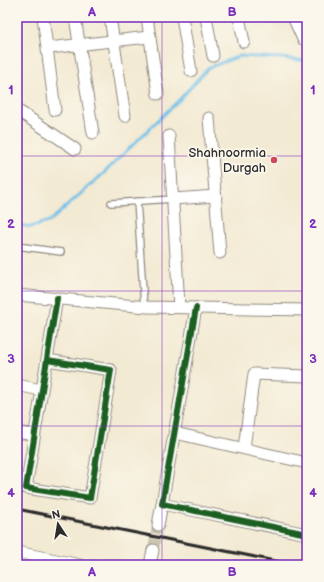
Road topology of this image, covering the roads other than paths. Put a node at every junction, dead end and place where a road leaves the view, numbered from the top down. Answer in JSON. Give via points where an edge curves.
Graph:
{"nodes":[{"id":1,"x":43,"y":17,"type":"edge"},
{"id":2,"x":75,"y":17,"type":"edge"},
{"id":3,"x":110,"y":17,"type":"edge"},
{"id":4,"x":147,"y":17,"type":"edge"},
{"id":5,"x":182,"y":17,"type":"edge"},
{"id":6,"x":206,"y":17,"type":"edge"},
{"id":7,"x":239,"y":17,"type":"edge"},
{"id":8,"x":293,"y":17,"type":"edge"},
{"id":9,"x":150,"y":37,"type":"junction"},
{"id":10,"x":303,"y":38,"type":"dead end"},
{"id":11,"x":114,"y":41,"type":"junction"},
{"id":12,"x":244,"y":42,"type":"dead end"},
{"id":13,"x":79,"y":45,"type":"junction"},
{"id":14,"x":48,"y":48,"type":"junction"},
{"id":15,"x":213,"y":56,"type":"dead end"},
{"id":16,"x":191,"y":71,"type":"dead end"},
{"id":17,"x":158,"y":94,"type":"dead end"},
{"id":18,"x":17,"y":110,"type":"edge"},
{"id":19,"x":55,"y":110,"type":"dead end"},
{"id":20,"x":125,"y":116,"type":"dead end"},
{"id":21,"x":209,"y":118,"type":"dead end"},
{"id":22,"x":93,"y":133,"type":"dead end"},
{"id":23,"x":169,"y":136,"type":"dead end"},
{"id":24,"x":75,"y":149,"type":"dead end"},
{"id":25,"x":216,"y":196,"type":"junction"},
{"id":26,"x":173,"y":199,"type":"junction"},
{"id":27,"x":137,"y":201,"type":"junction"},
{"id":28,"x":111,"y":203,"type":"dead end"},
{"id":29,"x":17,"y":246,"type":"edge"},
{"id":30,"x":61,"y":252,"type":"dead end"},
{"id":31,"x":220,"y":253,"type":"dead end"},
{"id":32,"x":17,"y":295,"type":"edge"},
{"id":33,"x":57,"y":298,"type":"junction"},
{"id":34,"x":144,"y":306,"type":"junction"},
{"id":35,"x":179,"y":307,"type":"junction"},
{"id":36,"x":196,"y":308,"type":"junction"},
{"id":37,"x":307,"y":310,"type":"edge"},
{"id":38,"x":47,"y":360,"type":"junction"},
{"id":39,"x":307,"y":376,"type":"edge"},
{"id":40,"x":17,"y":385,"type":"edge"},
{"id":41,"x":41,"y":390,"type":"junction"},
{"id":42,"x":17,"y":432,"type":"edge"},
{"id":43,"x":175,"y":433,"type":"junction"},
{"id":44,"x":34,"y":435,"type":"junction"},
{"id":45,"x":244,"y":448,"type":"junction"},
{"id":46,"x":307,"y":463,"type":"edge"},
{"id":47,"x":162,"y":504,"type":"junction"},
{"id":48,"x":158,"y":526,"type":"tunnel mouth"},
{"id":49,"x":307,"y":534,"type":"edge"},
{"id":50,"x":153,"y":550,"type":"tunnel mouth"},
{"id":51,"x":17,"y":552,"type":"edge"},
{"id":52,"x":80,"y":565,"type":"edge"},
{"id":53,"x":150,"y":565,"type":"edge"}],
"edges":[{"from":1,"to":14,"type":"street"},
{"from":2,"to":13,"type":"street"},
{"from":3,"to":11,"type":"street"},
{"from":4,"to":9,"type":"street"},
{"from":5,"to":16,"type":"street"},
{"from":6,"to":15,"type":"street"},
{"from":7,"to":12,"type":"street"},
{"from":8,"to":10,"type":"street"},
{"from":9,"to":11,"type":"street"},
{"from":9,"to":17,"type":"street"},
{"from":11,"to":13,"type":"street"},
{"from":11,"to":20,"type":"street"},
{"from":13,"to":14,"type":"street"},
{"from":13,"to":22,"type":"street"},
{"from":14,"to":19,"type":"street"},
{"from":18,"to":24,"type":"street"},
{"from":21,"to":25,"type":"street"},
{"from":23,"to":26,"type":"street"},
{"from":25,"to":26,"type":"street"},
{"from":25,"to":31,"type":"street"},
{"from":26,"to":27,"type":"lane"},
{"from":26,"to":35,"type":"street"},
{"from":27,"to":28,"type":"lane"},
{"from":27,"to":34,"type":"lane"},
{"from":29,"to":30,"type":"lane"},
{"from":32,"to":33,"type":"street"},
{"from":33,"to":34,"type":"street"},
{"from":33,"to":38,"type":"street"},
{"from":34,"to":35,"type":"street"},
{"from":35,"to":36,"type":"street"},
{"from":36,"to":37,"type":"street"},
{"from":36,"to":43,"type":"street"},
{"from":38,"to":41,"type":"street"},
{"from":38,"to":44,"type":"street","via":[[112,370],[90,498],[26,488]]},
{"from":39,"to":45,"type":"street","via":[[254,374]]},
{"from":40,"to":41,"type":"street"},
{"from":41,"to":44,"type":"street"},
{"from":42,"to":44,"type":"street"},
{"from":43,"to":45,"type":"street"},
{"from":43,"to":47,"type":"street"},
{"from":45,"to":46,"type":"street"},
{"from":47,"to":48,"type":"street"},
{"from":47,"to":49,"type":"street"},
{"from":50,"to":53,"type":"street"},
{"from":51,"to":52,"type":"street"}]}
